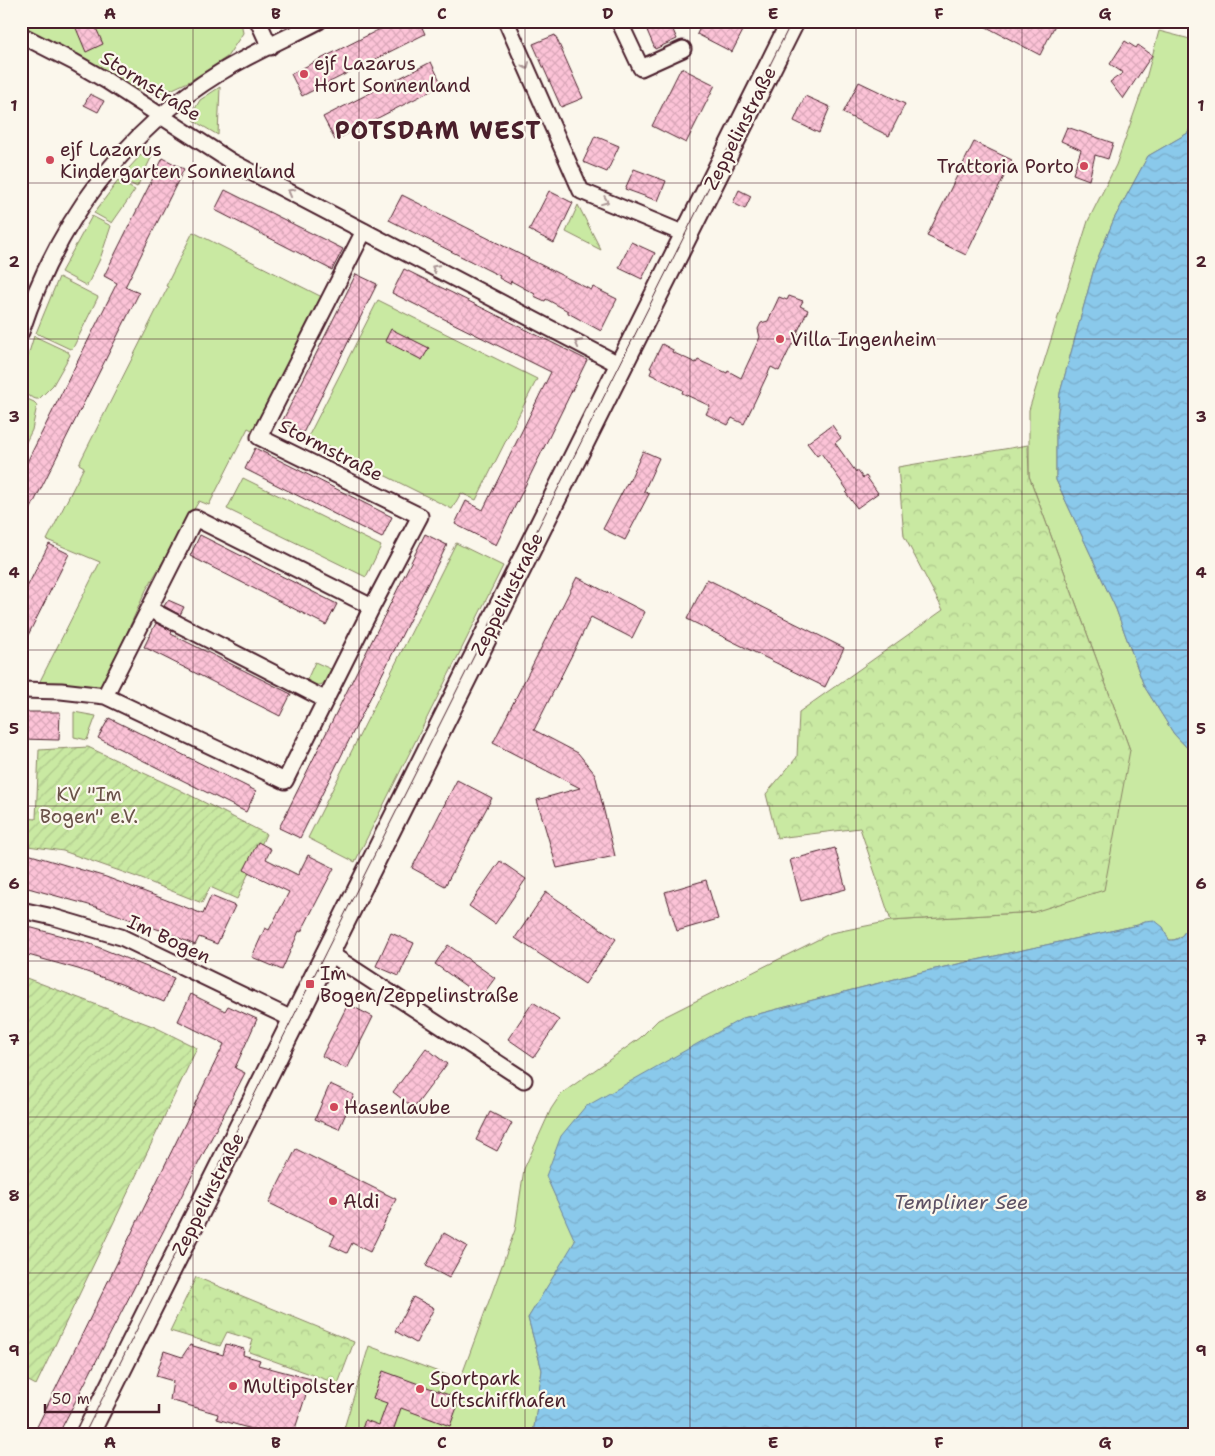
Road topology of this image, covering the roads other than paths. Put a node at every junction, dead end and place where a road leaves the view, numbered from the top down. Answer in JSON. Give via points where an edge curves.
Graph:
{"nodes":[{"id":1,"x":258,"y":21,"type":"edge"},
{"id":2,"x":319,"y":21,"type":"edge"},
{"id":3,"x":506,"y":21,"type":"edge"},
{"id":4,"x":619,"y":21,"type":"edge"},
{"id":5,"x":793,"y":21,"type":"edge"},
{"id":6,"x":21,"y":36,"type":"edge"},
{"id":7,"x":270,"y":47,"type":"junction"},
{"id":8,"x":683,"y":49,"type":"dead end"},
{"id":9,"x":160,"y":115,"type":"junction"},
{"id":10,"x":364,"y":231,"type":"junction"},
{"id":11,"x":687,"y":235,"type":"junction"},
{"id":12,"x":21,"y":332,"type":"edge"},
{"id":13,"x":622,"y":366,"type":"junction"},
{"id":14,"x":372,"y":607,"type":"junction"},
{"id":15,"x":150,"y":609,"type":"junction"},
{"id":16,"x":21,"y":690,"type":"edge"},
{"id":17,"x":105,"y":696,"type":"junction"},
{"id":18,"x":326,"y":700,"type":"junction"},
{"id":19,"x":21,"y":910,"type":"edge"},
{"id":20,"x":328,"y":953,"type":"junction"},
{"id":21,"x":294,"y":1020,"type":"junction"},
{"id":22,"x":524,"y":1080,"type":"dead end"},
{"id":23,"x":87,"y":1435,"type":"edge"}],
"edges":[{"from":1,"to":7,"type":"street"},
{"from":2,"to":7,"type":"street"},
{"from":3,"to":11,"type":"street","one_way":true,"via":[[581,191]]},
{"from":4,"to":8,"type":"street","via":[[641,68]]},
{"from":5,"to":11,"type":"main road","name":"Zeppelinstraße"},
{"from":6,"to":9,"type":"street","name":"Stormstraße","via":[[74,62]]},
{"from":7,"to":9,"type":"street","via":[[222,72]]},
{"from":10,"to":9,"type":"street","name":"Stormstraße","one_way":true,"via":[[232,162]]},
{"from":9,"to":12,"type":"street","via":[[105,173],[80,208],[46,268]]},
{"from":13,"to":10,"type":"street","name":"Stormstraße","one_way":true},
{"from":10,"to":14,"type":"street","name":"Stormstraße","via":[[259,437],[420,516]]},
{"from":11,"to":13,"type":"main road","name":"Zeppelinstraße"},
{"from":13,"to":20,"type":"main road","name":"Zeppelinstraße"},
{"from":14,"to":15,"type":"street","via":[[195,518]]},
{"from":14,"to":18,"type":"street","name":"Stormstraße"},
{"from":15,"to":17,"type":"street"},
{"from":15,"to":18,"type":"street"},
{"from":16,"to":17,"type":"street","name":"Stormstraße","via":[[61,690]]},
{"from":17,"to":18,"type":"street","name":"Stormstraße","via":[[285,781]]},
{"from":19,"to":21,"type":"street","name":"Im Bogen","via":[[122,938]]},
{"from":20,"to":21,"type":"main road","name":"Zeppelinstraße"},
{"from":20,"to":22,"type":"street"},
{"from":21,"to":23,"type":"main road","name":"Zeppelinstraße"}]}
